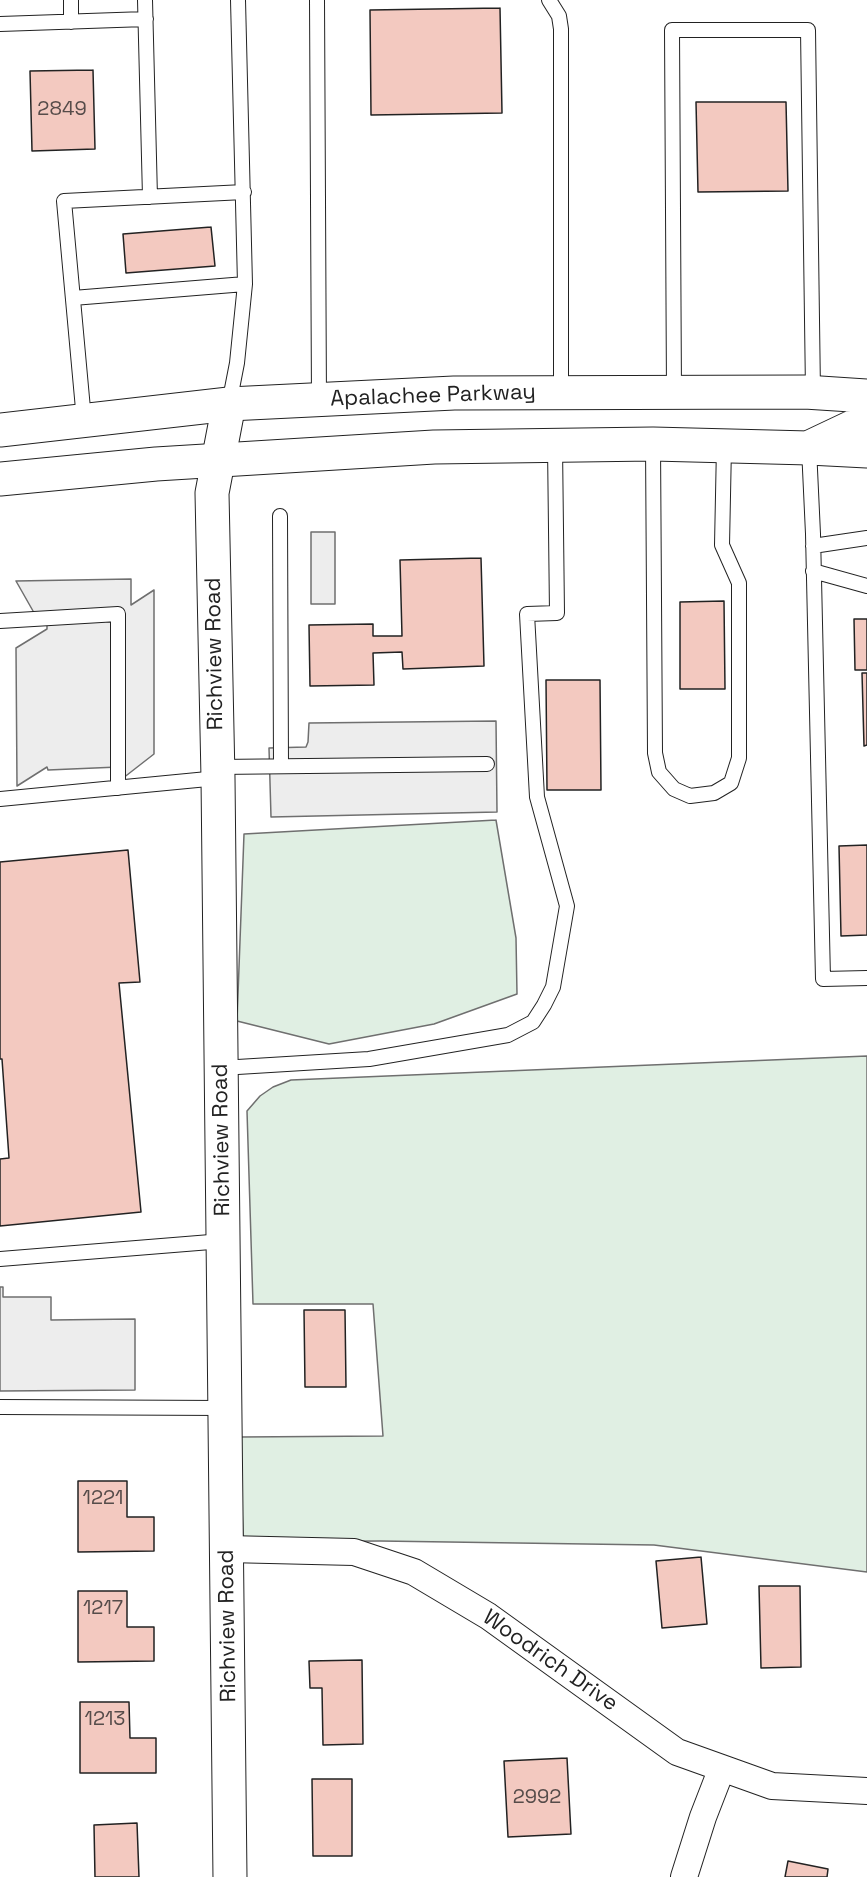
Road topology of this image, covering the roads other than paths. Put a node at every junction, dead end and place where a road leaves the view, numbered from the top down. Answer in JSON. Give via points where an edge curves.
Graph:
{"nodes":[{"id":1,"x":71,"y":0,"type":"edge"},
{"id":2,"x":145,"y":0,"type":"edge"},
{"id":3,"x":238,"y":0,"type":"edge"},
{"id":4,"x":317,"y":0,"type":"edge"},
{"id":5,"x":549,"y":0,"type":"edge"},
{"id":6,"x":146,"y":19,"type":"junction"},
{"id":7,"x":71,"y":22,"type":"junction"},
{"id":8,"x":0,"y":24,"type":"edge"},
{"id":9,"x":243,"y":192,"type":"junction"},
{"id":10,"x":150,"y":197,"type":"junction"},
{"id":11,"x":245,"y":284,"type":"junction"},
{"id":12,"x":73,"y":298,"type":"junction"},
{"id":13,"x":813,"y":392,"type":"junction"},
{"id":14,"x":561,"y":393,"type":"junction"},
{"id":15,"x":674,"y":393,"type":"junction"},
{"id":16,"x":867,"y":396,"type":"edge"},
{"id":17,"x":319,"y":400,"type":"junction"},
{"id":18,"x":229,"y":404,"type":"junction"},
{"id":19,"x":84,"y":420,"type":"junction"},
{"id":20,"x":867,"y":420,"type":"edge"},
{"id":21,"x":0,"y":430,"type":"edge"},
{"id":22,"x":653,"y":444,"type":"junction"},
{"id":23,"x":555,"y":446,"type":"junction"},
{"id":24,"x":724,"y":446,"type":"junction"},
{"id":25,"x":809,"y":448,"type":"junction"},
{"id":26,"x":867,"y":451,"type":"edge"},
{"id":27,"x":219,"y":460,"type":"junction"},
{"id":28,"x":0,"y":479,"type":"edge"},
{"id":29,"x":280,"y":516,"type":"dead end"},
{"id":30,"x":867,"y":538,"type":"edge"},
{"id":31,"x":813,"y":546,"type":"junction"},
{"id":32,"x":813,"y":571,"type":"junction"},
{"id":33,"x":867,"y":586,"type":"edge"},
{"id":34,"x":0,"y":621,"type":"edge"},
{"id":35,"x":487,"y":764,"type":"dead end"},
{"id":36,"x":281,"y":766,"type":"junction"},
{"id":37,"x":218,"y":772,"type":"junction"},
{"id":38,"x":118,"y":788,"type":"junction"},
{"id":39,"x":0,"y":799,"type":"edge"},
{"id":40,"x":867,"y":978,"type":"edge"},
{"id":41,"x":221,"y":1068,"type":"junction"},
{"id":42,"x":223,"y":1241,"type":"junction"},
{"id":43,"x":0,"y":1258,"type":"edge"},
{"id":44,"x":0,"y":1407,"type":"edge"},
{"id":45,"x":225,"y":1408,"type":"junction"},
{"id":46,"x":227,"y":1549,"type":"junction"},
{"id":47,"x":722,"y":1768,"type":"junction"},
{"id":48,"x":867,"y":1791,"type":"edge"},
{"id":49,"x":230,"y":1877,"type":"edge"},
{"id":50,"x":684,"y":1877,"type":"edge"}],
"edges":[{"from":1,"to":7,"type":"lane"},
{"from":2,"to":6,"type":"lane"},
{"from":3,"to":9,"type":"lane"},
{"from":4,"to":17,"type":"lane"},
{"from":5,"to":14,"type":"lane","via":[[559,16],[561,29]]},
{"from":6,"to":7,"type":"lane"},
{"from":6,"to":10,"type":"lane"},
{"from":7,"to":8,"type":"lane"},
{"from":9,"to":10,"type":"lane"},
{"from":9,"to":11,"type":"lane"},
{"from":10,"to":12,"type":"lane","via":[[64,201]]},
{"from":11,"to":12,"type":"lane"},
{"from":11,"to":18,"type":"lane"},
{"from":12,"to":19,"type":"lane"},
{"from":13,"to":15,"type":"main road","name":"Apalachee Parkway"},
{"from":13,"to":15,"type":"lane","via":[[808,30],[672,30]]},
{"from":13,"to":16,"type":"main road","name":"Apalachee Parkway"},
{"from":14,"to":15,"type":"main road","name":"Apalachee Parkway"},
{"from":14,"to":17,"type":"main road","name":"Apalachee Parkway","via":[[454,393]]},
{"from":17,"to":18,"type":"main road","name":"Apalachee Parkway"},
{"from":18,"to":19,"type":"main road","name":"Apalachee Parkway"},
{"from":18,"to":27,"type":"main road","name":"Richview Road"},
{"from":19,"to":21,"type":"main road","name":"Apalachee Parkway"},
{"from":20,"to":25,"type":"main road"},
{"from":22,"to":23,"type":"main road"},
{"from":22,"to":24,"type":"main road"},
{"from":22,"to":24,"type":"lane","via":[[655,753],[659,771],[674,789],[690,796],[714,793],[731,783],[739,758],[739,583],[722,545]]},
{"from":23,"to":27,"type":"main road","via":[[434,447]]},
{"from":23,"to":41,"type":"lane","via":[[557,613],[527,614],[537,797],[567,906],[553,987],[544,1005],[532,1022],[508,1035],[369,1059]]},
{"from":24,"to":25,"type":"main road"},
{"from":25,"to":26,"type":"main road"},
{"from":25,"to":31,"type":"lane"},
{"from":27,"to":28,"type":"main road"},
{"from":27,"to":37,"type":"main road","name":"Richview Road","via":[[212,494]]},
{"from":29,"to":36,"type":"lane"},
{"from":30,"to":31,"type":"lane"},
{"from":31,"to":32,"type":"lane"},
{"from":32,"to":33,"type":"lane"},
{"from":32,"to":40,"type":"lane","via":[[823,979]]},
{"from":34,"to":38,"type":"lane","via":[[118,614]]},
{"from":35,"to":36,"type":"lane"},
{"from":36,"to":37,"type":"lane"},
{"from":37,"to":38,"type":"lane"},
{"from":37,"to":41,"type":"main road","name":"Richview Road"},
{"from":38,"to":39,"type":"lane"},
{"from":41,"to":42,"type":"main road","name":"Richview Road"},
{"from":42,"to":43,"type":"lane"},
{"from":42,"to":45,"type":"main road","name":"Richview Road"},
{"from":44,"to":45,"type":"lane"},
{"from":45,"to":46,"type":"main road","name":"Richview Road"},
{"from":46,"to":47,"type":"street","name":"Woodrich Drive","via":[[354,1552],[414,1572],[488,1616],[677,1752]]},
{"from":46,"to":49,"type":"main road","name":"Richview Road"},
{"from":47,"to":48,"type":"street","name":"Woodrich Drive","via":[[772,1786]]},
{"from":47,"to":50,"type":"street"}]}
